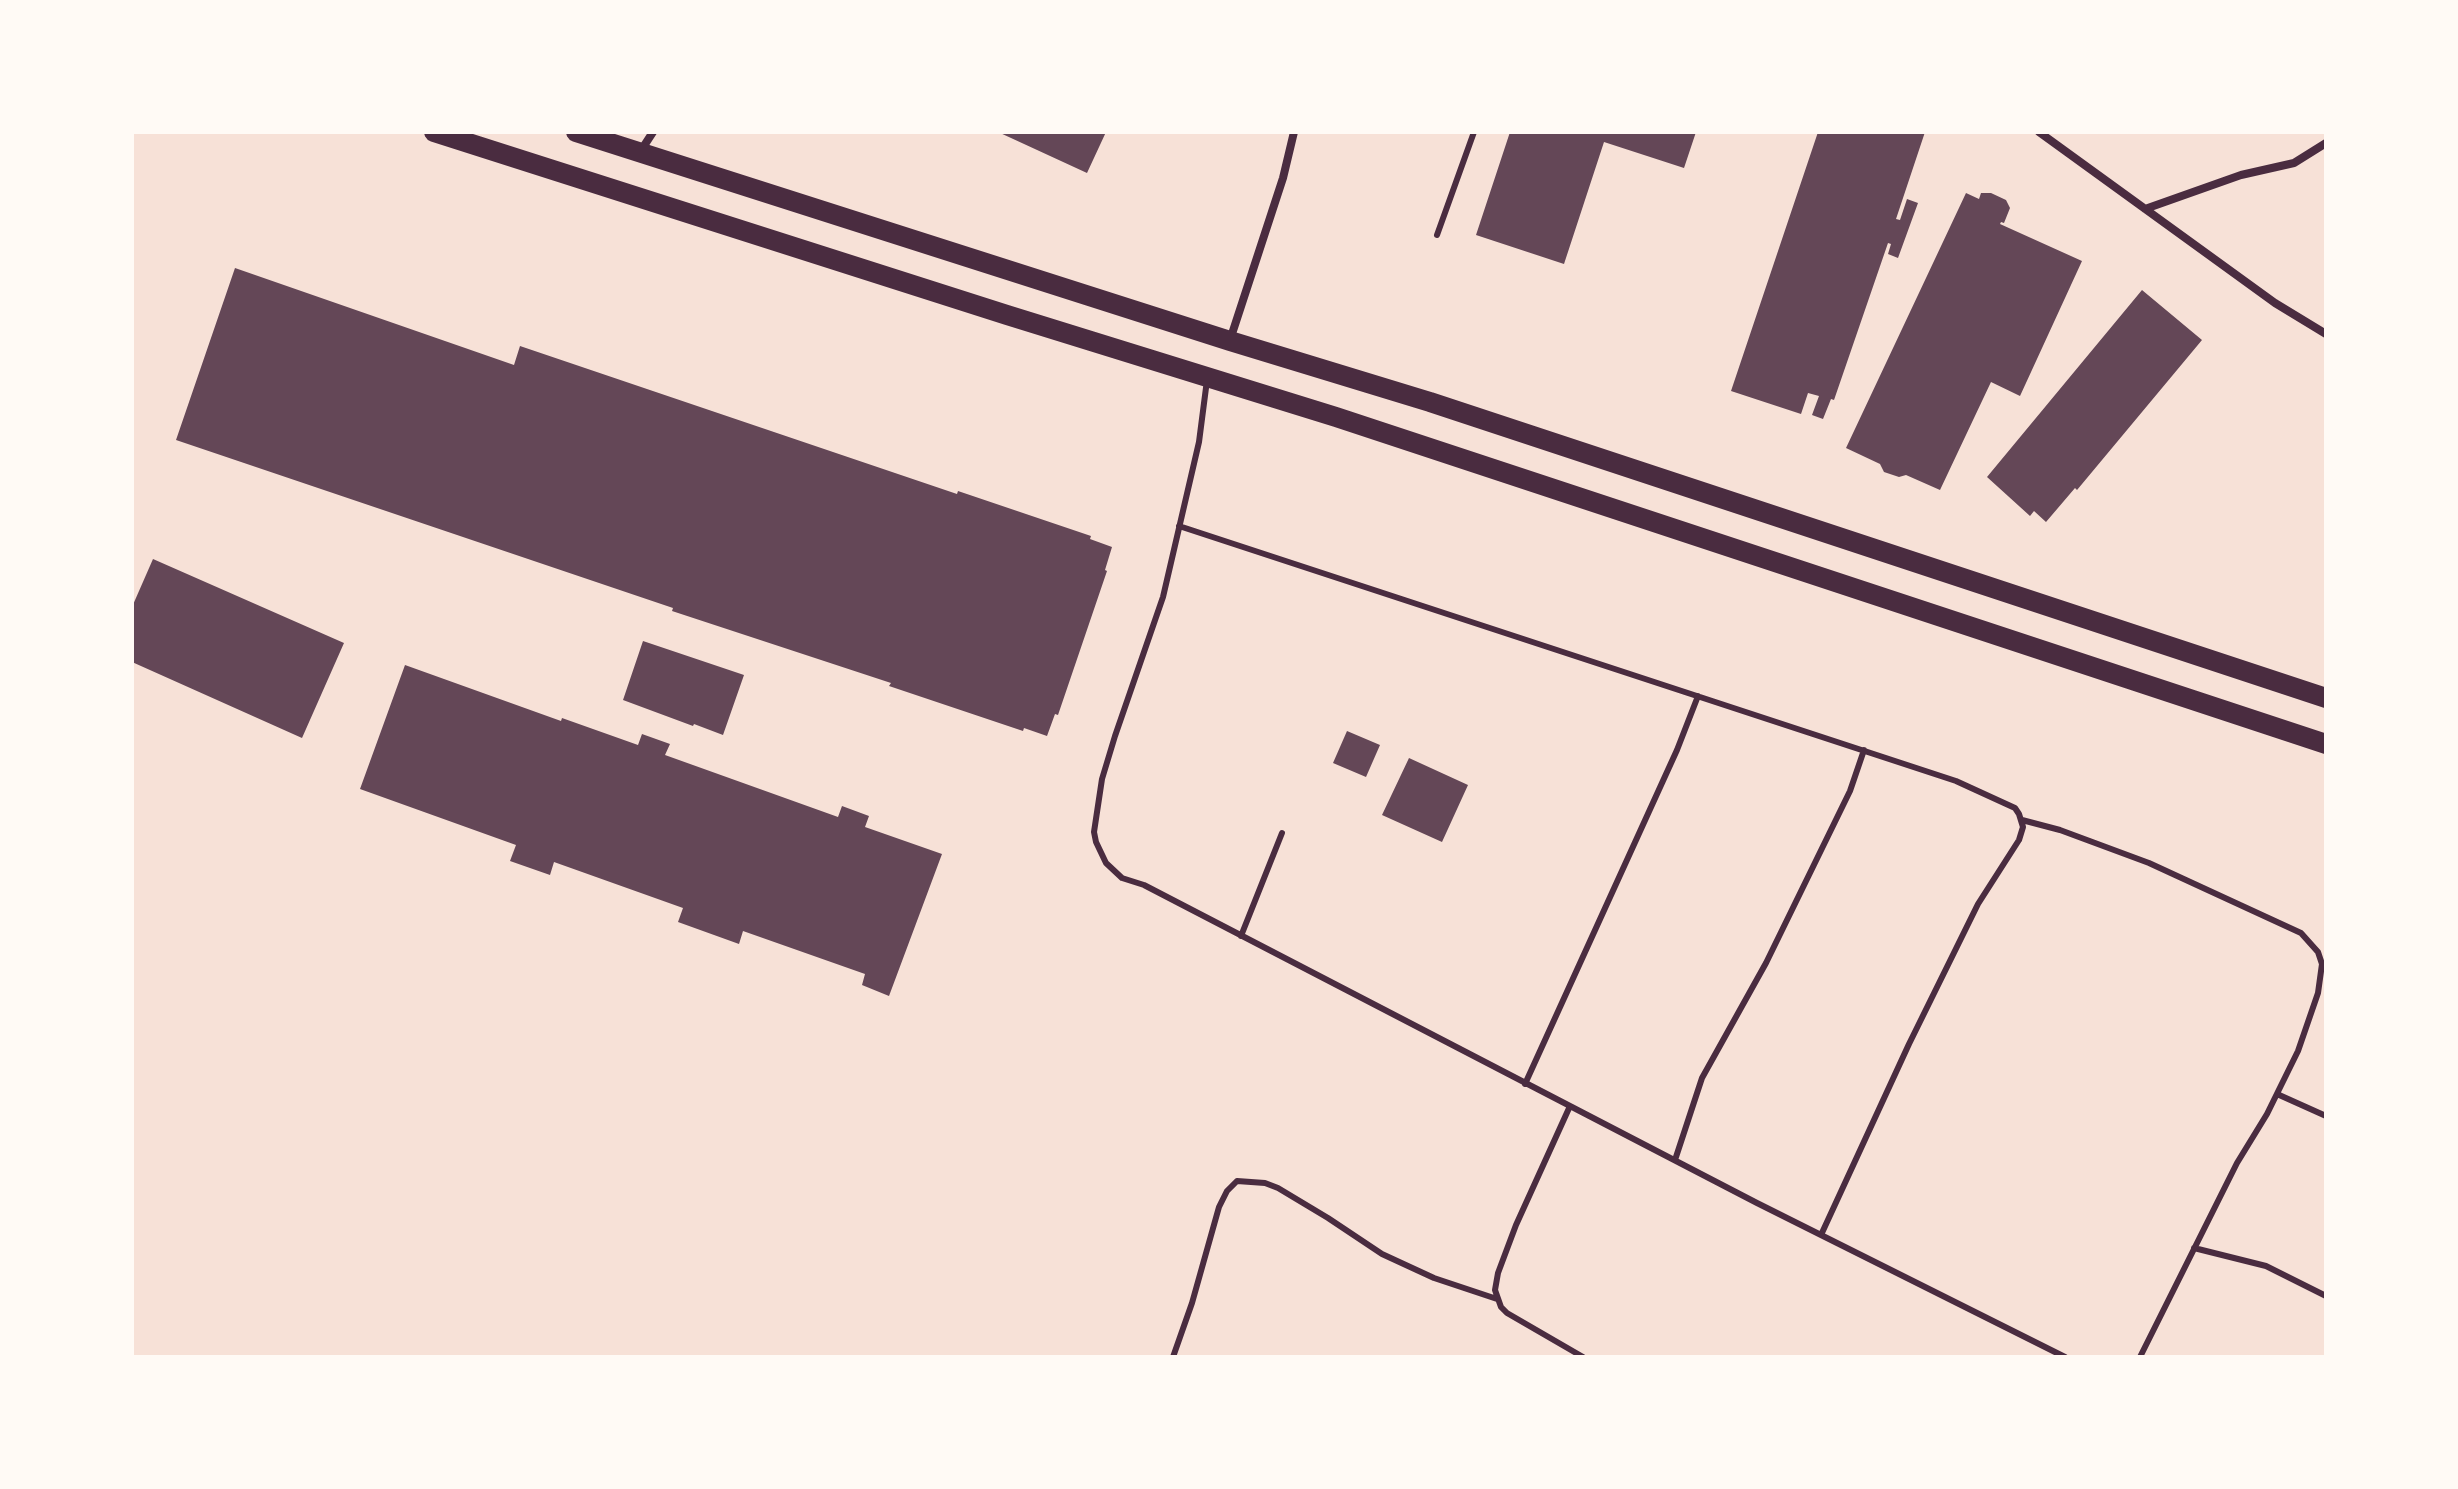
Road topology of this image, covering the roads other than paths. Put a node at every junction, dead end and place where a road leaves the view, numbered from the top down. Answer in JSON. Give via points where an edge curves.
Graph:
{"nodes":[{"id":1,"x":434,"y":132,"type":"edge"},
{"id":2,"x":576,"y":132,"type":"edge"},
{"id":3,"x":653,"y":132,"type":"edge"},
{"id":4,"x":1294,"y":132,"type":"edge"},
{"id":5,"x":1474,"y":132,"type":"edge"},
{"id":6,"x":2039,"y":132,"type":"edge"},
{"id":7,"x":2326,"y":143,"type":"edge"},
{"id":8,"x":640,"y":153,"type":"junction"},
{"id":9,"x":2145,"y":209,"type":"junction"},
{"id":10,"x":1437,"y":235,"type":"dead end"},
{"id":11,"x":2326,"y":334,"type":"edge"},
{"id":12,"x":1230,"y":341,"type":"junction"},
{"id":13,"x":1207,"y":376,"type":"junction"},
{"id":14,"x":1179,"y":526,"type":"junction"},
{"id":15,"x":1698,"y":696,"type":"junction"},
{"id":16,"x":2326,"y":698,"type":"edge"},
{"id":17,"x":2326,"y":744,"type":"edge"},
{"id":18,"x":1864,"y":750,"type":"junction"},
{"id":19,"x":2022,"y":820,"type":"junction"},
{"id":20,"x":1282,"y":833,"type":"dead end"},
{"id":21,"x":1241,"y":936,"type":"junction"},
{"id":22,"x":1525,"y":1084,"type":"junction"},
{"id":23,"x":2277,"y":1094,"type":"junction"},
{"id":24,"x":1570,"y":1106,"type":"junction"},
{"id":25,"x":2326,"y":1116,"type":"edge"},
{"id":26,"x":1675,"y":1160,"type":"junction"},
{"id":27,"x":1821,"y":1235,"type":"junction"},
{"id":28,"x":2194,"y":1248,"type":"junction"},
{"id":29,"x":2326,"y":1296,"type":"edge"},
{"id":30,"x":1497,"y":1299,"type":"junction"},
{"id":31,"x":1173,"y":1357,"type":"edge"},
{"id":32,"x":1583,"y":1357,"type":"edge"},
{"id":33,"x":2065,"y":1357,"type":"edge"},
{"id":34,"x":2140,"y":1357,"type":"edge"}],
"edges":[{"from":1,"to":13,"type":"main road"},
{"from":2,"to":8,"type":"main road"},
{"from":3,"to":8,"type":"street"},
{"from":4,"to":12,"type":"street"},
{"from":5,"to":10,"type":"lane"},
{"from":6,"to":9,"type":"street"},
{"from":7,"to":9,"type":"street","via":[[2294,163],[2241,175]]},
{"from":8,"to":12,"type":"main road"},
{"from":9,"to":11,"type":"street"},
{"from":12,"to":16,"type":"main road"},
{"from":13,"to":14,"type":"lane","via":[[1199,442]]},
{"from":13,"to":17,"type":"main road"},
{"from":14,"to":15,"type":"lane"},
{"from":14,"to":21,"type":"lane","via":[[1163,597],[1102,779],[1094,832],[1106,863],[1122,878]]},
{"from":15,"to":18,"type":"lane"},
{"from":15,"to":22,"type":"lane"},
{"from":18,"to":19,"type":"lane","via":[[2008,804]]},
{"from":18,"to":26,"type":"lane","via":[[1850,791],[1766,963],[1702,1078]]},
{"from":19,"to":23,"type":"lane","via":[[2149,863],[2301,933],[2322,964],[2318,993]]},
{"from":19,"to":27,"type":"lane","via":[[2019,840],[1978,904]]},
{"from":20,"to":21,"type":"lane"},
{"from":21,"to":22,"type":"lane"},
{"from":22,"to":24,"type":"lane"},
{"from":23,"to":25,"type":"lane"},
{"from":23,"to":28,"type":"lane"},
{"from":24,"to":26,"type":"lane"},
{"from":24,"to":30,"type":"lane","via":[[1516,1225],[1496,1282]]},
{"from":26,"to":27,"type":"lane"},
{"from":27,"to":33,"type":"lane"},
{"from":28,"to":29,"type":"lane","via":[[2266,1266]]},
{"from":28,"to":34,"type":"lane"},
{"from":30,"to":31,"type":"lane","via":[[1382,1254],[1278,1188],[1237,1181],[1219,1207]]},
{"from":30,"to":32,"type":"lane","via":[[1514,1318]]}]}
